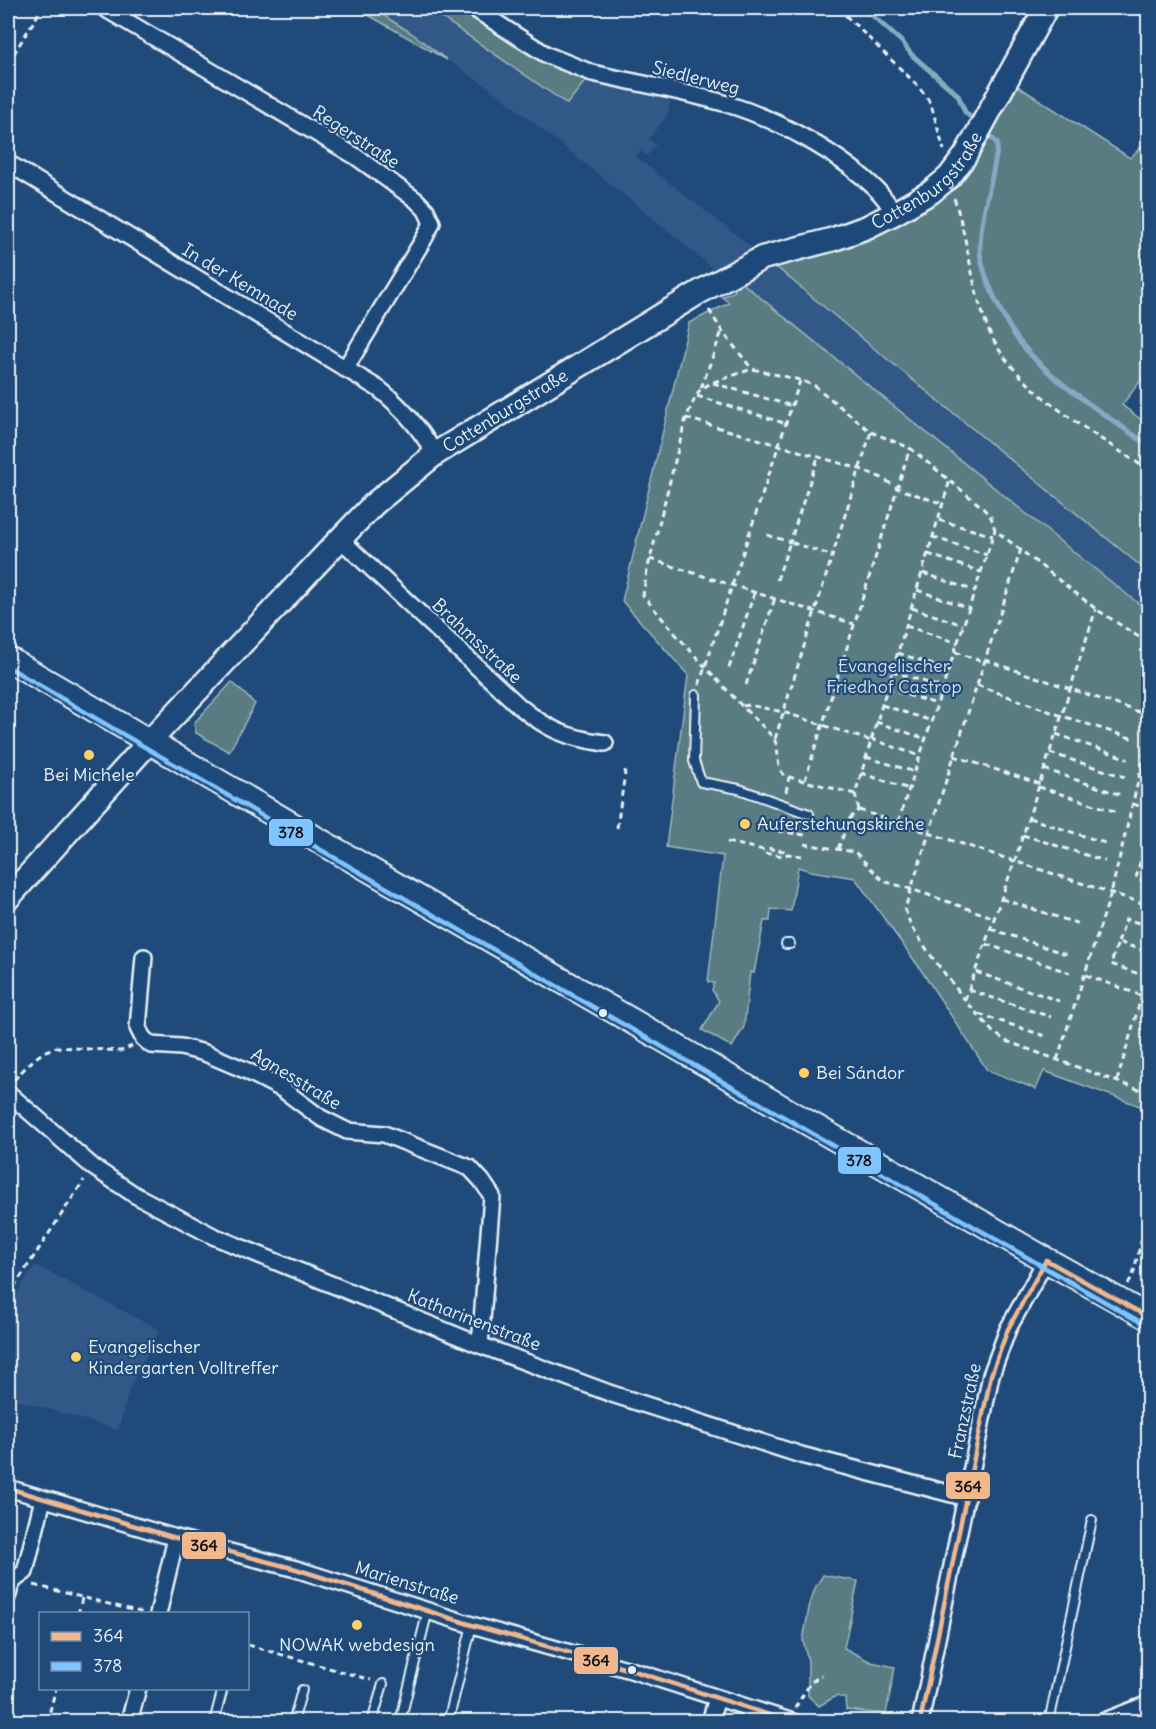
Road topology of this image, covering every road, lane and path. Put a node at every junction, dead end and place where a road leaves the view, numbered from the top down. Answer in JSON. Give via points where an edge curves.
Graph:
{"nodes":[{"id":1,"x":42,"y":8,"type":"edge"},
{"id":2,"x":104,"y":8,"type":"edge"},
{"id":3,"x":473,"y":8,"type":"edge"},
{"id":4,"x":838,"y":8,"type":"edge"},
{"id":5,"x":1046,"y":8,"type":"edge"},
{"id":6,"x":8,"y":63,"type":"edge"},
{"id":7,"x":8,"y":162,"type":"edge"},
{"id":8,"x":949,"y":177,"type":"junction"},
{"id":9,"x":895,"y":213,"type":"junction"},
{"id":10,"x":698,"y":293,"type":"junction"},
{"id":11,"x":722,"y":331,"type":"junction"},
{"id":12,"x":345,"y":369,"type":"junction"},
{"id":13,"x":752,"y":369,"type":"junction"},
{"id":14,"x":801,"y":380,"type":"junction"},
{"id":15,"x":711,"y":383,"type":"junction"},
{"id":16,"x":700,"y":390,"type":"junction"},
{"id":17,"x":696,"y":396,"type":"junction"},
{"id":18,"x":792,"y":406,"type":"junction"},
{"id":19,"x":686,"y":418,"type":"junction"},
{"id":20,"x":787,"y":423,"type":"junction"},
{"id":21,"x":872,"y":432,"type":"junction"},
{"id":22,"x":779,"y":446,"type":"junction"},
{"id":23,"x":910,"y":448,"type":"junction"},
{"id":24,"x":435,"y":454,"type":"junction"},
{"id":25,"x":818,"y":457,"type":"junction"},
{"id":26,"x":860,"y":469,"type":"junction"},
{"id":27,"x":1149,"y":470,"type":"edge"},
{"id":28,"x":950,"y":480,"type":"junction"},
{"id":29,"x":897,"y":488,"type":"junction"},
{"id":30,"x":943,"y":504,"type":"junction"},
{"id":31,"x":939,"y":520,"type":"junction"},
{"id":32,"x":995,"y":530,"type":"junction"},
{"id":33,"x":767,"y":535,"type":"dead end"},
{"id":34,"x":993,"y":536,"type":"junction"},
{"id":35,"x":933,"y":537,"type":"junction"},
{"id":36,"x":340,"y":539,"type":"junction"},
{"id":37,"x":790,"y":542,"type":"junction"},
{"id":38,"x":1021,"y":549,"type":"junction"},
{"id":39,"x":928,"y":554,"type":"junction"},
{"id":40,"x":987,"y":555,"type":"junction"},
{"id":41,"x":833,"y":556,"type":"junction"},
{"id":42,"x":650,"y":559,"type":"junction"},
{"id":43,"x":981,"y":572,"type":"junction"},
{"id":44,"x":922,"y":573,"type":"junction"},
{"id":45,"x":777,"y":580,"type":"dead end"},
{"id":46,"x":734,"y":585,"type":"junction"},
{"id":47,"x":917,"y":590,"type":"junction"},
{"id":48,"x":755,"y":591,"type":"junction"},
{"id":49,"x":975,"y":591,"type":"junction"},
{"id":50,"x":775,"y":598,"type":"junction"},
{"id":51,"x":912,"y":608,"type":"junction"},
{"id":52,"x":969,"y":608,"type":"junction"},
{"id":53,"x":1096,"y":609,"type":"junction"},
{"id":54,"x":816,"y":610,"type":"junction"},
{"id":55,"x":854,"y":624,"type":"junction"},
{"id":56,"x":963,"y":625,"type":"junction"},
{"id":57,"x":906,"y":626,"type":"junction"},
{"id":58,"x":958,"y":643,"type":"junction"},
{"id":59,"x":1149,"y":643,"type":"edge"},
{"id":60,"x":955,"y":652,"type":"junction"},
{"id":61,"x":898,"y":653,"type":"junction"},
{"id":62,"x":8,"y":658,"type":"edge"},
{"id":63,"x":985,"y":661,"type":"junction"},
{"id":64,"x":706,"y":667,"type":"junction"},
{"id":65,"x":729,"y":668,"type":"dead end"},
{"id":66,"x":948,"y":670,"type":"junction"},
{"id":67,"x":892,"y":672,"type":"junction"},
{"id":68,"x":746,"y":685,"type":"dead end"},
{"id":69,"x":977,"y":685,"type":"junction"},
{"id":70,"x":943,"y":688,"type":"junction"},
{"id":71,"x":887,"y":689,"type":"junction"},
{"id":72,"x":1070,"y":689,"type":"junction"},
{"id":73,"x":696,"y":695,"type":"joint"},
{"id":74,"x":937,"y":704,"type":"junction"},
{"id":75,"x":882,"y":705,"type":"junction"},
{"id":76,"x":742,"y":706,"type":"junction"},
{"id":77,"x":783,"y":712,"type":"junction"},
{"id":78,"x":1149,"y":715,"type":"edge"},
{"id":79,"x":1062,"y":716,"type":"junction"},
{"id":80,"x":932,"y":721,"type":"junction"},
{"id":81,"x":876,"y":722,"type":"junction"},
{"id":82,"x":822,"y":725,"type":"junction"},
{"id":83,"x":1056,"y":734,"type":"junction"},
{"id":84,"x":926,"y":739,"type":"junction"},
{"id":85,"x":1134,"y":739,"type":"dead end"},
{"id":86,"x":775,"y":740,"type":"junction"},
{"id":87,"x":871,"y":740,"type":"junction"},
{"id":88,"x":1149,"y":740,"type":"edge"},
{"id":89,"x":149,"y":742,"type":"junction"},
{"id":90,"x":605,"y":743,"type":"dead end"},
{"id":91,"x":1050,"y":753,"type":"junction"},
{"id":92,"x":920,"y":756,"type":"junction"},
{"id":93,"x":954,"y":756,"type":"junction"},
{"id":94,"x":866,"y":757,"type":"junction"},
{"id":95,"x":1128,"y":759,"type":"dead end"},
{"id":96,"x":626,"y":766,"type":"dead end"},
{"id":97,"x":1044,"y":769,"type":"junction"},
{"id":98,"x":915,"y":772,"type":"junction"},
{"id":99,"x":861,"y":773,"type":"junction"},
{"id":100,"x":1125,"y":777,"type":"dead end"},
{"id":101,"x":805,"y":780,"type":"junction"},
{"id":102,"x":1039,"y":786,"type":"junction"},
{"id":103,"x":909,"y":789,"type":"junction"},
{"id":104,"x":855,"y":794,"type":"junction"},
{"id":105,"x":1121,"y":795,"type":"dead end"},
{"id":106,"x":1133,"y":804,"type":"junction"},
{"id":107,"x":1149,"y":809,"type":"edge"},
{"id":108,"x":859,"y":810,"type":"junction"},
{"id":109,"x":1117,"y":812,"type":"dead end"},
{"id":110,"x":809,"y":814,"type":"dead end"},
{"id":111,"x":1029,"y":818,"type":"junction"},
{"id":112,"x":898,"y":822,"type":"junction"},
{"id":113,"x":617,"y":828,"type":"dead end"},
{"id":114,"x":778,"y":831,"type":"dead end"},
{"id":115,"x":1149,"y":831,"type":"edge"},
{"id":116,"x":929,"y":832,"type":"junction"},
{"id":117,"x":1023,"y":835,"type":"junction"},
{"id":118,"x":805,"y":836,"type":"dead end"},
{"id":119,"x":727,"y":842,"type":"dead end"},
{"id":120,"x":804,"y":844,"type":"dead end"},
{"id":121,"x":1108,"y":844,"type":"dead end"},
{"id":122,"x":770,"y":847,"type":"dead end"},
{"id":123,"x":838,"y":849,"type":"junction"},
{"id":124,"x":788,"y":854,"type":"junction"},
{"id":125,"x":1142,"y":855,"type":"junction"},
{"id":126,"x":802,"y":856,"type":"dead end"},
{"id":127,"x":1149,"y":857,"type":"edge"},
{"id":128,"x":1015,"y":860,"type":"junction"},
{"id":129,"x":1105,"y":861,"type":"dead end"},
{"id":130,"x":1149,"y":882,"type":"edge"},
{"id":131,"x":911,"y":889,"type":"junction"},
{"id":132,"x":1111,"y":892,"type":"junction"},
{"id":133,"x":8,"y":898,"type":"edge"},
{"id":134,"x":1002,"y":898,"type":"junction"},
{"id":135,"x":1149,"y":904,"type":"edge"},
{"id":136,"x":995,"y":918,"type":"junction"},
{"id":137,"x":1079,"y":924,"type":"dead end"},
{"id":138,"x":1149,"y":926,"type":"edge"},
{"id":139,"x":991,"y":929,"type":"junction"},
{"id":140,"x":1118,"y":942,"type":"junction"},
{"id":141,"x":986,"y":944,"type":"junction"},
{"id":142,"x":1149,"y":952,"type":"edge"},
{"id":143,"x":1069,"y":955,"type":"dead end"},
{"id":144,"x":144,"y":957,"type":"dead end"},
{"id":145,"x":976,"y":972,"type":"junction"},
{"id":146,"x":1070,"y":973,"type":"dead end"},
{"id":147,"x":1086,"y":975,"type":"junction"},
{"id":148,"x":1148,"y":976,"type":"edge"},
{"id":149,"x":969,"y":990,"type":"junction"},
{"id":150,"x":1142,"y":996,"type":"junction"},
{"id":151,"x":1149,"y":998,"type":"edge"},
{"id":152,"x":965,"y":1000,"type":"junction"},
{"id":153,"x":1059,"y":1001,"type":"dead end"},
{"id":154,"x":977,"y":1014,"type":"junction"},
{"id":155,"x":1051,"y":1017,"type":"dead end"},
{"id":156,"x":1048,"y":1037,"type":"dead end"},
{"id":157,"x":143,"y":1038,"type":"junction"},
{"id":158,"x":1057,"y":1060,"type":"junction"},
{"id":159,"x":1117,"y":1081,"type":"junction"},
{"id":160,"x":8,"y":1087,"type":"edge"},
{"id":161,"x":8,"y":1093,"type":"edge"},
{"id":162,"x":1149,"y":1093,"type":"edge"},
{"id":163,"x":93,"y":1167,"type":"junction"},
{"id":164,"x":1149,"y":1213,"type":"edge"},
{"id":165,"x":1046,"y":1260,"type":"junction"},
{"id":166,"x":8,"y":1296,"type":"edge"},
{"id":167,"x":1118,"y":1301,"type":"junction"},
{"id":168,"x":1149,"y":1317,"type":"edge"},
{"id":169,"x":480,"y":1345,"type":"junction"},
{"id":170,"x":8,"y":1488,"type":"edge"},
{"id":171,"x":967,"y":1498,"type":"junction"},
{"id":172,"x":43,"y":1499,"type":"junction"},
{"id":173,"x":1092,"y":1520,"type":"dead end"},
{"id":174,"x":176,"y":1538,"type":"junction"},
{"id":175,"x":14,"y":1580,"type":"junction"},
{"id":176,"x":8,"y":1595,"type":"edge"},
{"id":177,"x":82,"y":1599,"type":"junction"},
{"id":178,"x":428,"y":1610,"type":"junction"},
{"id":179,"x":79,"y":1612,"type":"edge"},
{"id":180,"x":142,"y":1612,"type":"edge"},
{"id":181,"x":158,"y":1612,"type":"edge"},
{"id":182,"x":472,"y":1625,"type":"junction"},
{"id":183,"x":249,"y":1645,"type":"edge"},
{"id":184,"x":822,"y":1675,"type":"dead end"},
{"id":185,"x":383,"y":1684,"type":"joint"},
{"id":186,"x":56,"y":1690,"type":"edge"},
{"id":187,"x":138,"y":1690,"type":"edge"},
{"id":188,"x":224,"y":1690,"type":"edge"},
{"id":189,"x":302,"y":1690,"type":"dead end"},
{"id":190,"x":717,"y":1698,"type":"junction"},
{"id":191,"x":1149,"y":1704,"type":"edge"},
{"id":192,"x":401,"y":1718,"type":"dead end"},
{"id":193,"x":791,"y":1721,"type":"edge"},
{"id":194,"x":47,"y":1722,"type":"edge"},
{"id":195,"x":129,"y":1722,"type":"edge"},
{"id":196,"x":214,"y":1722,"type":"edge"},
{"id":197,"x":293,"y":1722,"type":"edge"},
{"id":198,"x":372,"y":1722,"type":"edge"},
{"id":199,"x":448,"y":1722,"type":"edge"},
{"id":200,"x":710,"y":1722,"type":"edge"},
{"id":201,"x":920,"y":1722,"type":"edge"},
{"id":202,"x":1049,"y":1722,"type":"edge"},
{"id":203,"x":1102,"y":1722,"type":"edge"}],
"edges":[{"from":1,"to":6,"type":"path"},
{"from":2,"to":12,"type":"street","name":"Regerstraße","via":[[354,156],[426,210],[432,222],[425,237]]},
{"from":3,"to":9,"type":"street","name":"Siedlerweg","via":[[547,55],[573,66],[727,104],[776,123],[863,177]]},
{"from":4,"to":8,"type":"path","via":[[927,98]]},
{"from":5,"to":8,"type":"street","name":"Cottenburgstraße","via":[[983,126]]},
{"from":7,"to":12,"type":"street","name":"In der Kemnade"},
{"from":8,"to":9,"type":"street","name":"Cottenburgstraße","via":[[932,192]]},
{"from":8,"to":27,"type":"path","via":[[987,327],[1009,363],[1060,411]]},
{"from":9,"to":10,"type":"street","name":"Cottenburgstraße","via":[[834,239],[762,258]]},
{"from":10,"to":11,"type":"path"},
{"from":10,"to":24,"type":"street","name":"Cottenburgstraße"},
{"from":11,"to":13,"type":"path"},
{"from":11,"to":16,"type":"path"},
{"from":12,"to":24,"type":"street","name":"In der Kemnade","via":[[394,400]]},
{"from":13,"to":14,"type":"path"},
{"from":13,"to":15,"type":"path"},
{"from":14,"to":18,"type":"path"},
{"from":14,"to":21,"type":"path","via":[[815,386]]},
{"from":15,"to":16,"type":"path"},
{"from":15,"to":18,"type":"path"},
{"from":16,"to":17,"type":"path"},
{"from":17,"to":19,"type":"path"},
{"from":17,"to":20,"type":"path"},
{"from":18,"to":20,"type":"path"},
{"from":19,"to":22,"type":"path"},
{"from":19,"to":42,"type":"path"},
{"from":20,"to":22,"type":"path"},
{"from":21,"to":23,"type":"path"},
{"from":21,"to":26,"type":"path"},
{"from":22,"to":25,"type":"path"},
{"from":22,"to":46,"type":"path"},
{"from":23,"to":28,"type":"path"},
{"from":23,"to":29,"type":"path"},
{"from":24,"to":36,"type":"street","name":"Cottenburgstraße","via":[[374,504]]},
{"from":25,"to":26,"type":"path"},
{"from":25,"to":37,"type":"path"},
{"from":26,"to":29,"type":"path"},
{"from":26,"to":41,"type":"path"},
{"from":28,"to":30,"type":"path"},
{"from":28,"to":32,"type":"path","via":[[982,507]]},
{"from":29,"to":30,"type":"path"},
{"from":29,"to":55,"type":"path"},
{"from":30,"to":31,"type":"path"},
{"from":31,"to":34,"type":"path"},
{"from":31,"to":35,"type":"path"},
{"from":32,"to":34,"type":"path"},
{"from":32,"to":38,"type":"path"},
{"from":33,"to":37,"type":"path"},
{"from":34,"to":40,"type":"path"},
{"from":35,"to":39,"type":"path"},
{"from":35,"to":40,"type":"path"},
{"from":36,"to":89,"type":"street","name":"Cottenburgstraße"},
{"from":36,"to":90,"type":"street","name":"Brahmsstraße","via":[[532,718],[578,740]]},
{"from":37,"to":41,"type":"path"},
{"from":37,"to":45,"type":"path"},
{"from":38,"to":53,"type":"path"},
{"from":38,"to":63,"type":"path"},
{"from":39,"to":43,"type":"path"},
{"from":39,"to":44,"type":"path"},
{"from":40,"to":43,"type":"path"},
{"from":41,"to":54,"type":"path"},
{"from":42,"to":46,"type":"path"},
{"from":42,"to":64,"type":"path","via":[[643,595]]},
{"from":43,"to":49,"type":"path"},
{"from":44,"to":47,"type":"path"},
{"from":44,"to":49,"type":"path"},
{"from":46,"to":48,"type":"path"},
{"from":46,"to":64,"type":"path"},
{"from":47,"to":51,"type":"path"},
{"from":47,"to":52,"type":"path"},
{"from":48,"to":50,"type":"path"},
{"from":48,"to":65,"type":"path"},
{"from":49,"to":52,"type":"path"},
{"from":50,"to":54,"type":"path"},
{"from":50,"to":68,"type":"path"},
{"from":51,"to":56,"type":"path"},
{"from":51,"to":57,"type":"path"},
{"from":52,"to":56,"type":"path"},
{"from":53,"to":59,"type":"path"},
{"from":53,"to":72,"type":"path"},
{"from":54,"to":55,"type":"path"},
{"from":54,"to":77,"type":"path"},
{"from":55,"to":82,"type":"path"},
{"from":56,"to":58,"type":"path"},
{"from":57,"to":58,"type":"path"},
{"from":57,"to":61,"type":"path"},
{"from":58,"to":60,"type":"path"},
{"from":60,"to":63,"type":"path"},
{"from":60,"to":66,"type":"path"},
{"from":61,"to":66,"type":"path"},
{"from":61,"to":67,"type":"path"},
{"from":62,"to":89,"type":"main road"},
{"from":63,"to":69,"type":"path"},
{"from":63,"to":72,"type":"path"},
{"from":64,"to":73,"type":"path"},
{"from":64,"to":76,"type":"path"},
{"from":66,"to":70,"type":"path"},
{"from":67,"to":70,"type":"path"},
{"from":67,"to":71,"type":"path"},
{"from":69,"to":79,"type":"path"},
{"from":69,"to":93,"type":"path"},
{"from":70,"to":74,"type":"path"},
{"from":71,"to":74,"type":"path"},
{"from":71,"to":75,"type":"path"},
{"from":72,"to":78,"type":"path"},
{"from":72,"to":79,"type":"path"},
{"from":73,"to":110,"type":"lane","via":[[694,761],[701,782],[740,789]]},
{"from":74,"to":80,"type":"path"},
{"from":75,"to":80,"type":"path"},
{"from":75,"to":81,"type":"path"},
{"from":76,"to":77,"type":"path"},
{"from":76,"to":86,"type":"path"},
{"from":77,"to":82,"type":"path"},
{"from":77,"to":86,"type":"path"},
{"from":79,"to":83,"type":"path"},
{"from":79,"to":85,"type":"path"},
{"from":80,"to":84,"type":"path"},
{"from":81,"to":84,"type":"path"},
{"from":81,"to":87,"type":"path"},
{"from":82,"to":87,"type":"path"},
{"from":82,"to":101,"type":"path"},
{"from":83,"to":91,"type":"path"},
{"from":83,"to":95,"type":"path"},
{"from":84,"to":92,"type":"path"},
{"from":86,"to":101,"type":"path","via":[[781,772]]},
{"from":87,"to":92,"type":"path"},
{"from":87,"to":94,"type":"path"},
{"from":88,"to":106,"type":"path"},
{"from":89,"to":133,"type":"street","name":"Cottenburgstraße"},
{"from":89,"to":165,"type":"main road"},
{"from":91,"to":97,"type":"path"},
{"from":91,"to":100,"type":"path"},
{"from":92,"to":98,"type":"path"},
{"from":93,"to":102,"type":"path"},
{"from":93,"to":116,"type":"path"},
{"from":94,"to":98,"type":"path"},
{"from":94,"to":99,"type":"path"},
{"from":96,"to":113,"type":"path"},
{"from":97,"to":102,"type":"path"},
{"from":97,"to":105,"type":"path"},
{"from":98,"to":103,"type":"path"},
{"from":99,"to":103,"type":"path"},
{"from":99,"to":104,"type":"path"},
{"from":101,"to":104,"type":"path"},
{"from":102,"to":109,"type":"path"},
{"from":102,"to":111,"type":"path"},
{"from":103,"to":112,"type":"path"},
{"from":104,"to":108,"type":"path"},
{"from":106,"to":107,"type":"path"},
{"from":106,"to":132,"type":"path"},
{"from":108,"to":112,"type":"path"},
{"from":108,"to":123,"type":"path","via":[[850,818]]},
{"from":111,"to":117,"type":"path"},
{"from":111,"to":121,"type":"path"},
{"from":112,"to":116,"type":"path"},
{"from":114,"to":118,"type":"path"},
{"from":115,"to":125,"type":"path"},
{"from":116,"to":128,"type":"path"},
{"from":116,"to":131,"type":"path"},
{"from":117,"to":128,"type":"path"},
{"from":117,"to":129,"type":"path"},
{"from":119,"to":124,"type":"path","via":[[764,853]]},
{"from":120,"to":123,"type":"path"},
{"from":122,"to":124,"type":"path"},
{"from":123,"to":131,"type":"path","via":[[855,852],[883,881]]},
{"from":124,"to":126,"type":"path"},
{"from":125,"to":127,"type":"path"},
{"from":125,"to":130,"type":"path","via":[[1136,878]]},
{"from":128,"to":132,"type":"path"},
{"from":128,"to":134,"type":"path"},
{"from":131,"to":136,"type":"path"},
{"from":131,"to":152,"type":"path","via":[[905,909],[911,926]]},
{"from":132,"to":135,"type":"path"},
{"from":132,"to":147,"type":"path"},
{"from":134,"to":136,"type":"path"},
{"from":134,"to":137,"type":"path"},
{"from":136,"to":139,"type":"path"},
{"from":138,"to":140,"type":"path","via":[[1126,919]]},
{"from":139,"to":141,"type":"path"},
{"from":139,"to":143,"type":"path"},
{"from":140,"to":142,"type":"path"},
{"from":140,"to":148,"type":"path","via":[[1111,964]]},
{"from":141,"to":145,"type":"path"},
{"from":141,"to":146,"type":"path"},
{"from":144,"to":157,"type":"street","via":[[138,1028]]},
{"from":145,"to":149,"type":"path"},
{"from":145,"to":153,"type":"path"},
{"from":147,"to":150,"type":"path"},
{"from":147,"to":158,"type":"path"},
{"from":148,"to":150,"type":"path"},
{"from":149,"to":152,"type":"path"},
{"from":149,"to":155,"type":"path"},
{"from":150,"to":151,"type":"path"},
{"from":150,"to":159,"type":"path"},
{"from":152,"to":154,"type":"path"},
{"from":154,"to":156,"type":"path"},
{"from":154,"to":158,"type":"path","via":[[999,1037]]},
{"from":157,"to":160,"type":"path","via":[[121,1051],[50,1048]]},
{"from":157,"to":169,"type":"street","name":"Agnesstraße","via":[[151,1045],[205,1053],[245,1070],[347,1131],[384,1134],[470,1168],[492,1196]]},
{"from":158,"to":159,"type":"path"},
{"from":159,"to":162,"type":"path"},
{"from":161,"to":163,"type":"street","name":"Katharinenstraße"},
{"from":163,"to":166,"type":"path"},
{"from":163,"to":169,"type":"street","name":"Katharinenstraße","via":[[135,1195],[213,1236]]},
{"from":164,"to":167,"type":"path","via":[[1133,1275]]},
{"from":165,"to":167,"type":"main road"},
{"from":165,"to":171,"type":"street","name":"Franzstraße","via":[[1008,1329],[991,1375]]},
{"from":167,"to":168,"type":"main road"},
{"from":169,"to":171,"type":"street","name":"Katharinenstraße","via":[[612,1394],[801,1455]]},
{"from":170,"to":172,"type":"street","name":"Marienstraße"},
{"from":171,"to":201,"type":"street","name":"Franzstraße"},
{"from":172,"to":174,"type":"street","name":"Marienstraße"},
{"from":172,"to":175,"type":"street","via":[[25,1572]]},
{"from":173,"to":202,"type":"lane"},
{"from":174,"to":178,"type":"street","name":"Marienstraße","via":[[296,1569]]},
{"from":174,"to":181,"type":"street"},
{"from":175,"to":176,"type":"street"},
{"from":175,"to":177,"type":"path"},
{"from":177,"to":179,"type":"path"},
{"from":177,"to":180,"type":"path"},
{"from":178,"to":182,"type":"street","name":"Marienstraße"},
{"from":178,"to":192,"type":"lane"},
{"from":182,"to":190,"type":"street","name":"Marienstraße"},
{"from":182,"to":199,"type":"lane"},
{"from":183,"to":185,"type":"path"},
{"from":184,"to":193,"type":"path","via":[[811,1682],[797,1702]]},
{"from":185,"to":198,"type":"lane"},
{"from":186,"to":194,"type":"path"},
{"from":187,"to":195,"type":"street"},
{"from":188,"to":196,"type":"lane"},
{"from":189,"to":197,"type":"lane"},
{"from":190,"to":193,"type":"street","name":"Marienstraße"},
{"from":190,"to":200,"type":"street"},
{"from":191,"to":203,"type":"street"}]}
